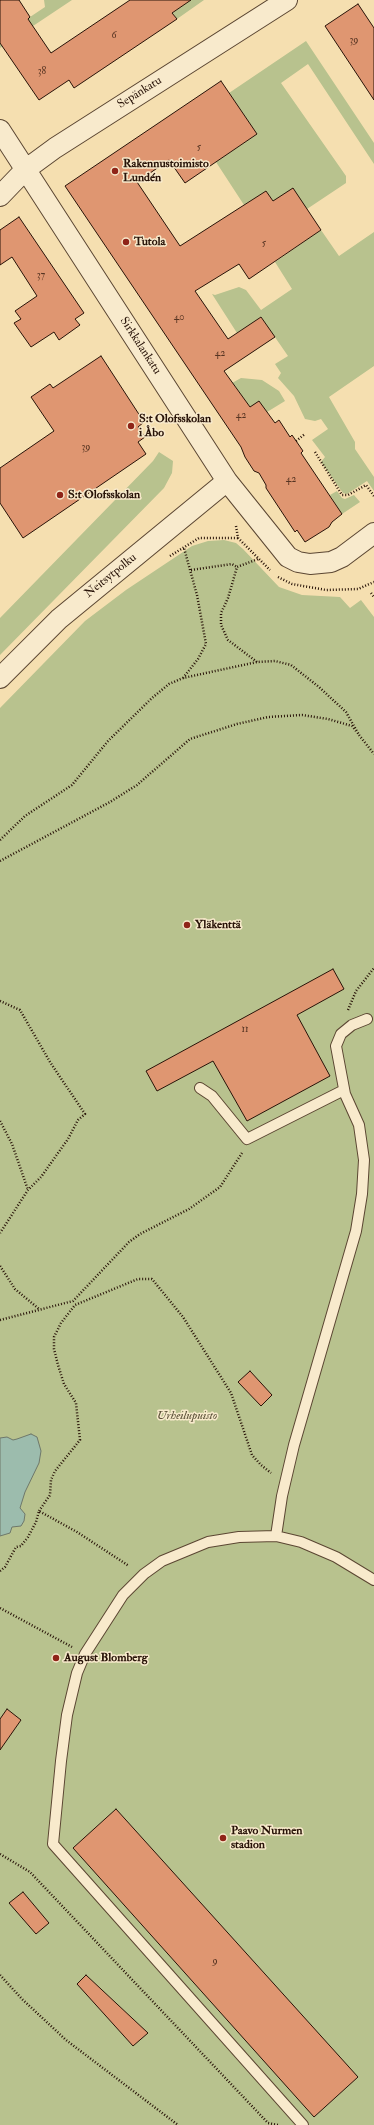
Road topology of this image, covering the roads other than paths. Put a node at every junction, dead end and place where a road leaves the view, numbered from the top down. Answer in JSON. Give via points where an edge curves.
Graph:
{"nodes":[{"id":1,"x":287,"y":0,"type":"edge"},
{"id":2,"x":0,"y":130,"type":"edge"},
{"id":3,"x":25,"y":170,"type":"junction"},
{"id":4,"x":0,"y":196,"type":"edge"},
{"id":5,"x":227,"y":481,"type":"junction"},
{"id":6,"x":374,"y":533,"type":"edge"},
{"id":7,"x":0,"y":678,"type":"edge"},
{"id":8,"x":367,"y":1018,"type":"dead end"},
{"id":9,"x":200,"y":1088,"type":"dead end"},
{"id":10,"x":344,"y":1090,"type":"junction"},
{"id":11,"x":276,"y":1536,"type":"junction"},
{"id":12,"x":374,"y":1580,"type":"edge"},
{"id":13,"x":303,"y":2125,"type":"edge"}],
"edges":[{"from":1,"to":3,"type":"street","name":"Sepänkatu","via":[[55,148]]},
{"from":2,"to":3,"type":"street","name":"Sirkkalankatu"},
{"from":3,"to":4,"type":"street","name":"Sepänkatu"},
{"from":3,"to":5,"type":"street","name":"Sirkkalankatu"},
{"from":5,"to":6,"type":"street","name":"Sirkkalankatu","via":[[288,557],[298,562],[331,562],[342,557]]},
{"from":5,"to":7,"type":"street","name":"Neitsytpolku","via":[[59,619]]},
{"from":8,"to":10,"type":"lane","via":[[341,1034],[336,1046]]},
{"from":9,"to":10,"type":"lane","via":[[212,1096],[247,1139]]},
{"from":10,"to":11,"type":"lane","via":[[359,1125],[364,1160],[362,1194],[356,1231],[309,1391],[285,1484]]},
{"from":11,"to":12,"type":"lane","via":[[301,1542],[329,1554]]},
{"from":11,"to":13,"type":"lane","via":[[240,1537],[208,1542],[162,1561],[144,1574],[123,1595],[85,1654],[77,1674],[67,1715],[53,1844]]}]}
